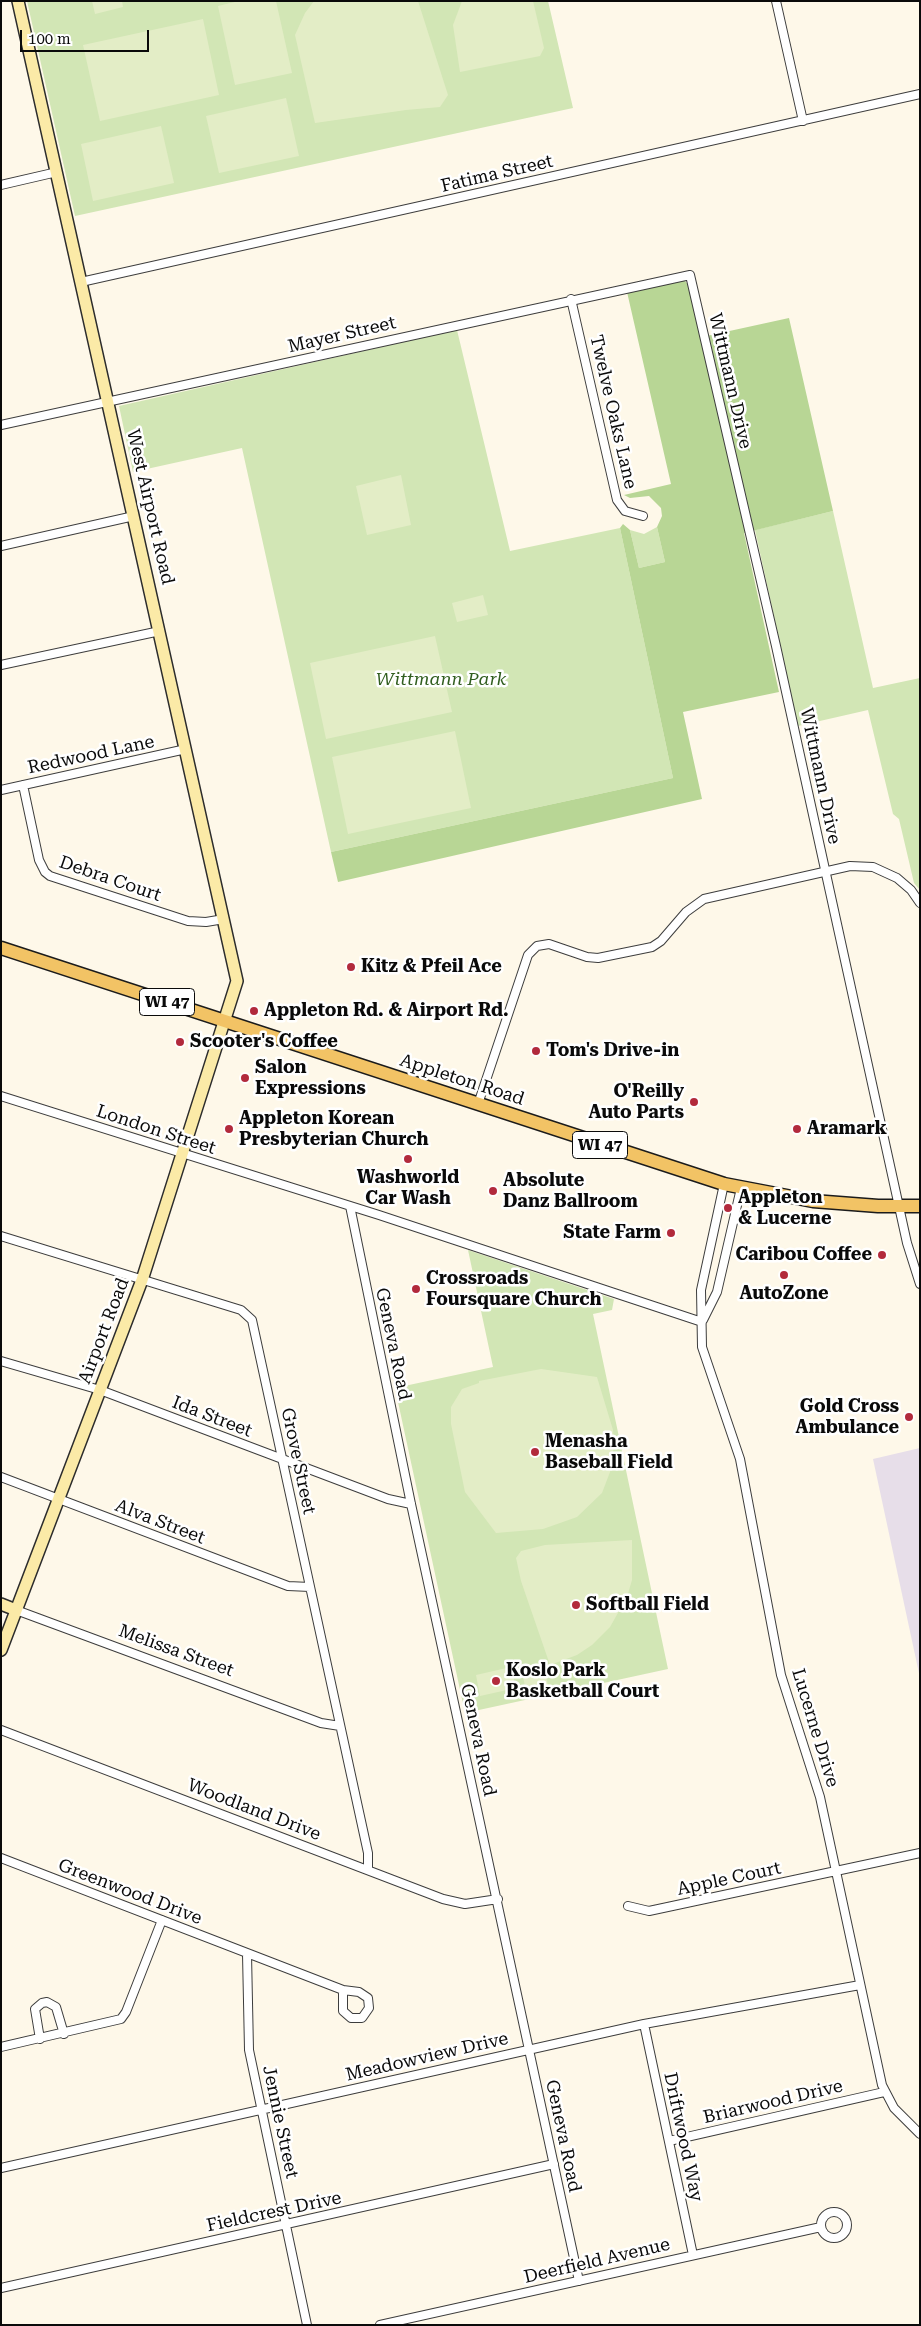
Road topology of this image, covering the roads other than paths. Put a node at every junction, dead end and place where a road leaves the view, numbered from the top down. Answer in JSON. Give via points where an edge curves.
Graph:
{"nodes":[{"id":1,"x":18,"y":1,"type":"edge"},
{"id":2,"x":776,"y":1,"type":"edge"},
{"id":3,"x":920,"y":94,"type":"edge"},
{"id":4,"x":803,"y":120,"type":"junction"},
{"id":5,"x":57,"y":172,"type":"junction"},
{"id":6,"x":1,"y":185,"type":"edge"},
{"id":7,"x":690,"y":275,"type":"joint"},
{"id":8,"x":81,"y":282,"type":"junction"},
{"id":9,"x":571,"y":299,"type":"junction"},
{"id":10,"x":108,"y":402,"type":"junction"},
{"id":11,"x":1,"y":426,"type":"edge"},
{"id":12,"x":134,"y":516,"type":"junction"},
{"id":13,"x":643,"y":516,"type":"dead end"},
{"id":14,"x":1,"y":546,"type":"edge"},
{"id":15,"x":160,"y":631,"type":"junction"},
{"id":16,"x":1,"y":665,"type":"edge"},
{"id":17,"x":186,"y":749,"type":"junction"},
{"id":18,"x":23,"y":785,"type":"junction"},
{"id":19,"x":1,"y":790,"type":"edge"},
{"id":20,"x":825,"y":870,"type":"junction"},
{"id":21,"x":920,"y":903,"type":"edge"},
{"id":22,"x":224,"y":919,"type":"junction"},
{"id":23,"x":1,"y":948,"type":"edge"},
{"id":24,"x":225,"y":1020,"type":"junction"},
{"id":25,"x":1,"y":1096,"type":"edge"},
{"id":26,"x":478,"y":1104,"type":"junction"},
{"id":27,"x":182,"y":1154,"type":"junction"},
{"id":28,"x":724,"y":1184,"type":"junction"},
{"id":29,"x":741,"y":1188,"type":"junction"},
{"id":30,"x":350,"y":1206,"type":"junction"},
{"id":31,"x":900,"y":1206,"type":"junction"},
{"id":32,"x":920,"y":1206,"type":"edge"},
{"id":33,"x":1,"y":1236,"type":"edge"},
{"id":34,"x":142,"y":1280,"type":"junction"},
{"id":35,"x":920,"y":1284,"type":"edge"},
{"id":36,"x":702,"y":1322,"type":"junction"},
{"id":37,"x":1,"y":1361,"type":"edge"},
{"id":38,"x":100,"y":1390,"type":"junction"},
{"id":39,"x":282,"y":1460,"type":"junction"},
{"id":40,"x":1,"y":1477,"type":"edge"},
{"id":41,"x":60,"y":1500,"type":"junction"},
{"id":42,"x":411,"y":1504,"type":"junction"},
{"id":43,"x":310,"y":1587,"type":"junction"},
{"id":44,"x":1,"y":1604,"type":"edge"},
{"id":45,"x":16,"y":1610,"type":"junction"},
{"id":46,"x":1,"y":1650,"type":"edge"},
{"id":47,"x":340,"y":1726,"type":"junction"},
{"id":48,"x":1,"y":1730,"type":"edge"},
{"id":49,"x":920,"y":1853,"type":"edge"},
{"id":50,"x":1,"y":1858,"type":"edge"},
{"id":51,"x":368,"y":1869,"type":"junction"},
{"id":52,"x":836,"y":1871,"type":"junction"},
{"id":53,"x":498,"y":1899,"type":"junction"},
{"id":54,"x":628,"y":1906,"type":"dead end"},
{"id":55,"x":162,"y":1920,"type":"junction"},
{"id":56,"x":247,"y":1954,"type":"junction"},
{"id":57,"x":860,"y":1985,"type":"junction"},
{"id":58,"x":343,"y":1990,"type":"dead end"},
{"id":59,"x":644,"y":2024,"type":"junction"},
{"id":60,"x":64,"y":2034,"type":"junction"},
{"id":61,"x":40,"y":2039,"type":"junction"},
{"id":62,"x":1,"y":2048,"type":"edge"},
{"id":63,"x":530,"y":2050,"type":"junction"},
{"id":64,"x":884,"y":2092,"type":"junction"},
{"id":65,"x":262,"y":2109,"type":"junction"},
{"id":66,"x":920,"y":2134,"type":"edge"},
{"id":67,"x":669,"y":2141,"type":"junction"},
{"id":68,"x":554,"y":2164,"type":"junction"},
{"id":69,"x":1,"y":2168,"type":"edge"},
{"id":70,"x":286,"y":2224,"type":"junction"},
{"id":71,"x":821,"y":2228,"type":"dead end"},
{"id":72,"x":693,"y":2255,"type":"junction"},
{"id":73,"x":579,"y":2281,"type":"junction"},
{"id":74,"x":1,"y":2288,"type":"edge"},
{"id":75,"x":307,"y":2325,"type":"edge"},
{"id":76,"x":380,"y":2325,"type":"edge"}],
"edges":[{"from":1,"to":5,"type":"street","name":"West Airport Road"},
{"from":2,"to":4,"type":"street"},
{"from":3,"to":4,"type":"street","name":"Fatima Street"},
{"from":4,"to":8,"type":"street","name":"Fatima Street"},
{"from":5,"to":6,"type":"street"},
{"from":5,"to":8,"type":"street","name":"West Airport Road"},
{"from":7,"to":9,"type":"street","name":"Mayer Street"},
{"from":7,"to":20,"type":"street","name":"Wittmann Drive"},
{"from":8,"to":10,"type":"street","name":"West Airport Road"},
{"from":9,"to":10,"type":"street","name":"Mayer Street"},
{"from":9,"to":13,"type":"street","name":"Twelve Oaks Lane","via":[[617,500],[625,511]]},
{"from":10,"to":11,"type":"street","name":"Mayer Street"},
{"from":10,"to":12,"type":"street","name":"West Airport Road"},
{"from":12,"to":14,"type":"street"},
{"from":12,"to":15,"type":"street","name":"West Airport Road"},
{"from":15,"to":16,"type":"street"},
{"from":15,"to":17,"type":"street","name":"West Airport Road"},
{"from":17,"to":18,"type":"street","name":"Redwood Lane"},
{"from":17,"to":22,"type":"street","name":"West Airport Road"},
{"from":18,"to":19,"type":"street","name":"Redwood Lane"},
{"from":18,"to":22,"type":"street","name":"Debra Court","via":[[40,860],[50,876],[188,921]]},
{"from":20,"to":21,"type":"street","via":[[859,865],[873,867],[898,878]]},
{"from":20,"to":26,"type":"street","via":[[704,899],[686,912],[670,934],[652,946],[598,958],[549,944],[537,946],[528,955]]},
{"from":20,"to":31,"type":"street","name":"Wittmann Drive"},
{"from":22,"to":24,"type":"street","name":"West Airport Road","via":[[237,981]]},
{"from":23,"to":24,"type":"main road","name":"Appleton Road","number":"WI 47"},
{"from":24,"to":26,"type":"main road","name":"Appleton Road","number":"WI 47"},
{"from":24,"to":27,"type":"street","name":"Airport Road"},
{"from":25,"to":27,"type":"street","name":"London Street"},
{"from":26,"to":28,"type":"main road","name":"Appleton Road","number":"WI 47"},
{"from":27,"to":30,"type":"street","name":"London Street"},
{"from":27,"to":34,"type":"street","name":"Airport Road"},
{"from":28,"to":29,"type":"main road","name":"Appleton Road","number":"WI 47"},
{"from":28,"to":36,"type":"street","name":"Lucerne Drive","via":[[701,1290]]},
{"from":29,"to":31,"type":"main road","name":"Appleton Road","number":"WI 47","via":[[813,1202]]},
{"from":29,"to":36,"type":"street","name":"Lucerne Drive","via":[[717,1292]]},
{"from":30,"to":36,"type":"street","name":"London Street"},
{"from":30,"to":42,"type":"street","name":"Geneva Road"},
{"from":31,"to":32,"type":"main road","name":"Appleton Road","number":"WI 47"},
{"from":31,"to":35,"type":"street","name":"Wittmann Drive","via":[[913,1268]]},
{"from":33,"to":34,"type":"street","name":"Grove Street"},
{"from":34,"to":38,"type":"street","name":"Airport Road"},
{"from":34,"to":39,"type":"street","name":"Grove Street","via":[[241,1310],[250,1316]]},
{"from":36,"to":52,"type":"street","name":"Lucerne Drive","via":[[702,1347],[740,1459],[781,1674],[815,1779]]},
{"from":37,"to":38,"type":"street","name":"Ida Street"},
{"from":38,"to":39,"type":"street","name":"Ida Street"},
{"from":38,"to":41,"type":"street","name":"Airport Road"},
{"from":39,"to":42,"type":"street","name":"Ida Street","via":[[388,1499]]},
{"from":39,"to":43,"type":"street","name":"Grove Street"},
{"from":40,"to":41,"type":"street","name":"Alva Street"},
{"from":41,"to":43,"type":"street","name":"Alva Street","via":[[288,1586]]},
{"from":41,"to":45,"type":"street","name":"Airport Road"},
{"from":42,"to":53,"type":"street","name":"Geneva Road"},
{"from":43,"to":47,"type":"street","name":"Grove Street"},
{"from":44,"to":45,"type":"street","name":"Melissa Street"},
{"from":45,"to":46,"type":"street","name":"Airport Road"},
{"from":45,"to":47,"type":"street","name":"Melissa Street","via":[[321,1723]]},
{"from":47,"to":51,"type":"street","name":"Grove Street","via":[[368,1853]]},
{"from":48,"to":51,"type":"street","name":"Woodland Drive"},
{"from":49,"to":52,"type":"street","name":"Apple Court"},
{"from":50,"to":55,"type":"street","name":"Greenwood Drive"},
{"from":51,"to":53,"type":"street","name":"Woodland Drive","via":[[450,1901],[473,1904]]},
{"from":52,"to":54,"type":"street","name":"Apple Court","via":[[649,1911]]},
{"from":52,"to":57,"type":"street","name":"Lucerne Drive"},
{"from":53,"to":63,"type":"street","name":"Geneva Road"},
{"from":55,"to":56,"type":"street","name":"Greenwood Drive"},
{"from":55,"to":60,"type":"street","via":[[124,2016],[118,2021]]},
{"from":56,"to":58,"type":"street","name":"Greenwood Drive"},
{"from":56,"to":65,"type":"street","name":"Jennie Street","via":[[249,2050]]},
{"from":57,"to":59,"type":"street","name":"Meadowview Drive"},
{"from":57,"to":64,"type":"street","name":"Lucerne Drive"},
{"from":59,"to":63,"type":"street","name":"Meadowview Drive"},
{"from":59,"to":67,"type":"street","name":"Driftwood Way"},
{"from":60,"to":61,"type":"street"},
{"from":60,"to":61,"type":"street","via":[[56,2007],[42,2003],[35,2009]]},
{"from":61,"to":62,"type":"street"},
{"from":63,"to":65,"type":"street","name":"Meadowview Drive"},
{"from":63,"to":68,"type":"street","name":"Geneva Road"},
{"from":64,"to":66,"type":"street","name":"Lucerne Drive","via":[[900,2115]]},
{"from":64,"to":67,"type":"street","name":"Briarwood Drive"},
{"from":65,"to":69,"type":"street","name":"Meadowview Drive"},
{"from":65,"to":70,"type":"street","name":"Jennie Street"},
{"from":67,"to":72,"type":"street","name":"Driftwood Way"},
{"from":68,"to":70,"type":"street","name":"Fieldcrest Drive"},
{"from":68,"to":73,"type":"street","name":"Geneva Road"},
{"from":70,"to":74,"type":"street","name":"Fieldcrest Drive"},
{"from":70,"to":75,"type":"street","name":"Jennie Street"},
{"from":71,"to":72,"type":"street","name":"Deerfield Avenue"},
{"from":72,"to":73,"type":"street","name":"Deerfield Avenue"},
{"from":73,"to":76,"type":"street","name":"Deerfield Avenue"}]}
